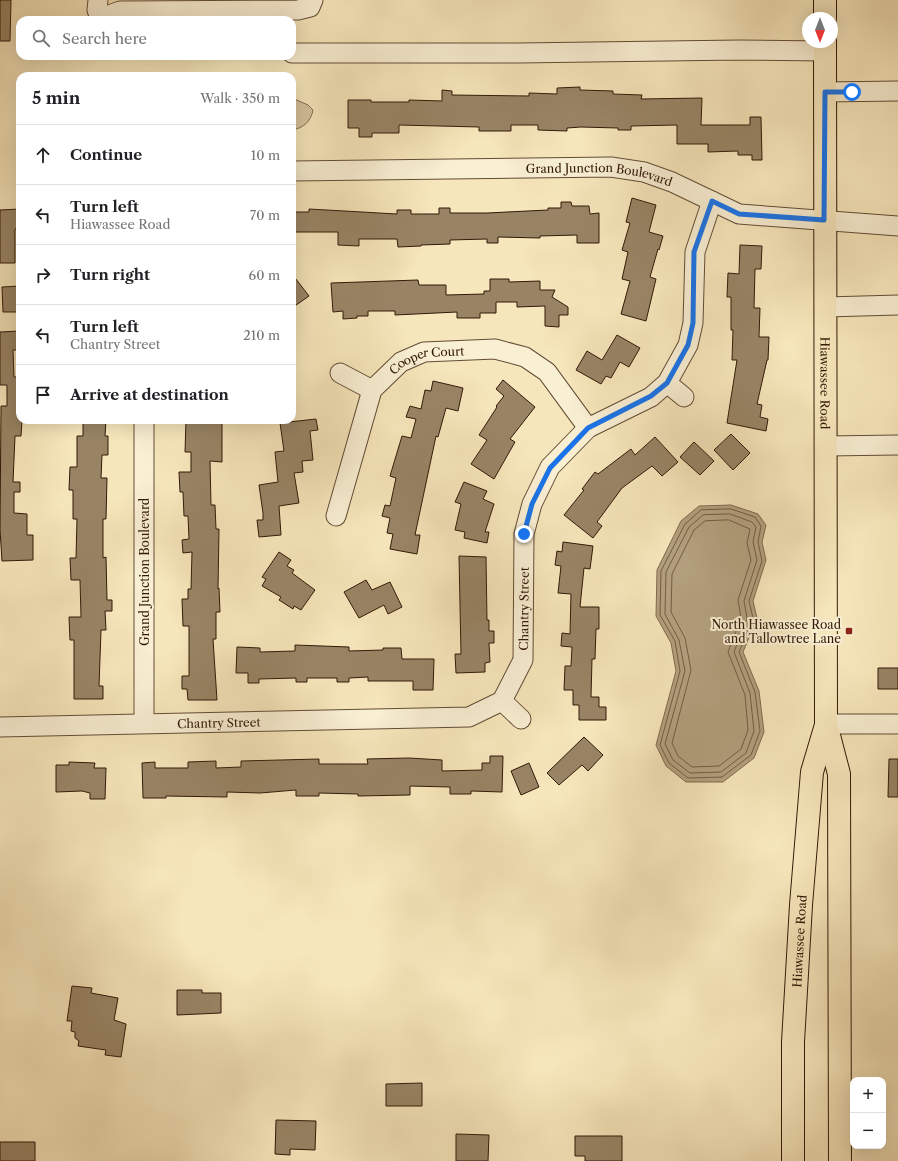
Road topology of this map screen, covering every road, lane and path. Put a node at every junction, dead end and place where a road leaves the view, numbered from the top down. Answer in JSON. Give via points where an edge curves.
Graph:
{"nodes":[{"id":1,"x":98,"y":0,"type":"edge"},
{"id":2,"x":313,"y":0,"type":"edge"},
{"id":3,"x":825,"y":0,"type":"edge"},
{"id":4,"x":825,"y":12,"type":"edge"},
{"id":5,"x":100,"y":16,"type":"edge"},
{"id":6,"x":108,"y":16,"type":"edge"},
{"id":7,"x":802,"y":48,"type":"edge"},
{"id":8,"x":825,"y":48,"type":"edge"},
{"id":9,"x":296,"y":53,"type":"edge"},
{"id":10,"x":898,"y":91,"type":"edge"},
{"id":11,"x":825,"y":92,"type":"junction"},
{"id":12,"x":296,"y":171,"type":"edge"},
{"id":13,"x":712,"y":201,"type":"junction"},
{"id":14,"x":824,"y":220,"type":"junction"},
{"id":15,"x":898,"y":226,"type":"edge"},
{"id":16,"x":898,"y":305,"type":"edge"},
{"id":17,"x":826,"y":307,"type":"junction"},
{"id":18,"x":340,"y":373,"type":"dead end"},
{"id":19,"x":667,"y":383,"type":"junction"},
{"id":20,"x":372,"y":390,"type":"junction"},
{"id":21,"x":684,"y":396,"type":"dead end"},
{"id":22,"x":144,"y":424,"type":"edge"},
{"id":23,"x":588,"y":428,"type":"junction"},
{"id":24,"x":898,"y":445,"type":"edge"},
{"id":25,"x":826,"y":446,"type":"junction"},
{"id":26,"x":336,"y":516,"type":"dead end"},
{"id":27,"x":502,"y":701,"type":"junction"},
{"id":28,"x":521,"y":719,"type":"dead end"},
{"id":29,"x":144,"y":723,"type":"junction"},
{"id":30,"x":826,"y":724,"type":"junction"},
{"id":31,"x":898,"y":724,"type":"edge"},
{"id":32,"x":0,"y":727,"type":"edge"},
{"id":33,"x":794,"y":1161,"type":"edge"},
{"id":34,"x":840,"y":1161,"type":"edge"}],
"edges":[{"from":1,"to":5,"type":"street","via":[[97,10]]},
{"from":2,"to":6,"type":"street","via":[[310,7],[298,10],[120,11]]},
{"from":3,"to":4,"type":"main road"},
{"from":7,"to":9,"type":"street","via":[[518,53]]},
{"from":8,"to":11,"type":"main road","name":"Hiawassee Road"},
{"from":10,"to":11,"type":"street"},
{"from":11,"to":14,"type":"main road","name":"Hiawassee Road"},
{"from":12,"to":13,"type":"street","name":"Grand Junction Boulevard","via":[[611,167],[644,172]]},
{"from":13,"to":14,"type":"street","name":"Grand Junction Boulevard","via":[[739,214]]},
{"from":13,"to":19,"type":"street","name":"Chantry Street","via":[[694,252],[693,323],[688,345]]},
{"from":14,"to":15,"type":"street","name":"Grand Junction Boulevard"},
{"from":14,"to":17,"type":"main road","name":"Hiawassee Road"},
{"from":16,"to":17,"type":"street"},
{"from":17,"to":25,"type":"main road","name":"Hiawassee Road"},
{"from":18,"to":20,"type":"street"},
{"from":19,"to":21,"type":"street"},
{"from":19,"to":23,"type":"street","name":"Chantry Street","via":[[651,396]]},
{"from":20,"to":23,"type":"street","name":"Cooper Court","via":[[401,362],[424,352],[495,349],[525,357],[547,372]]},
{"from":20,"to":26,"type":"street"},
{"from":22,"to":29,"type":"street","name":"Grand Junction Boulevard"},
{"from":23,"to":27,"type":"street","name":"Chantry Street","via":[[550,468],[532,504],[524,534],[523,660]]},
{"from":24,"to":25,"type":"street"},
{"from":25,"to":30,"type":"main road","name":"Hiawassee Road"},
{"from":27,"to":28,"type":"street"},
{"from":27,"to":29,"type":"street","name":"Chantry Street","via":[[469,717]]},
{"from":29,"to":32,"type":"street","name":"Chantry Street"},
{"from":30,"to":31,"type":"street"},
{"from":30,"to":33,"type":"main road","name":"Hiawassee Road","via":[[812,772],[801,905],[793,1042]]},
{"from":30,"to":34,"type":"main road","name":"Hiawassee Road","via":[[839,774]]}]}
